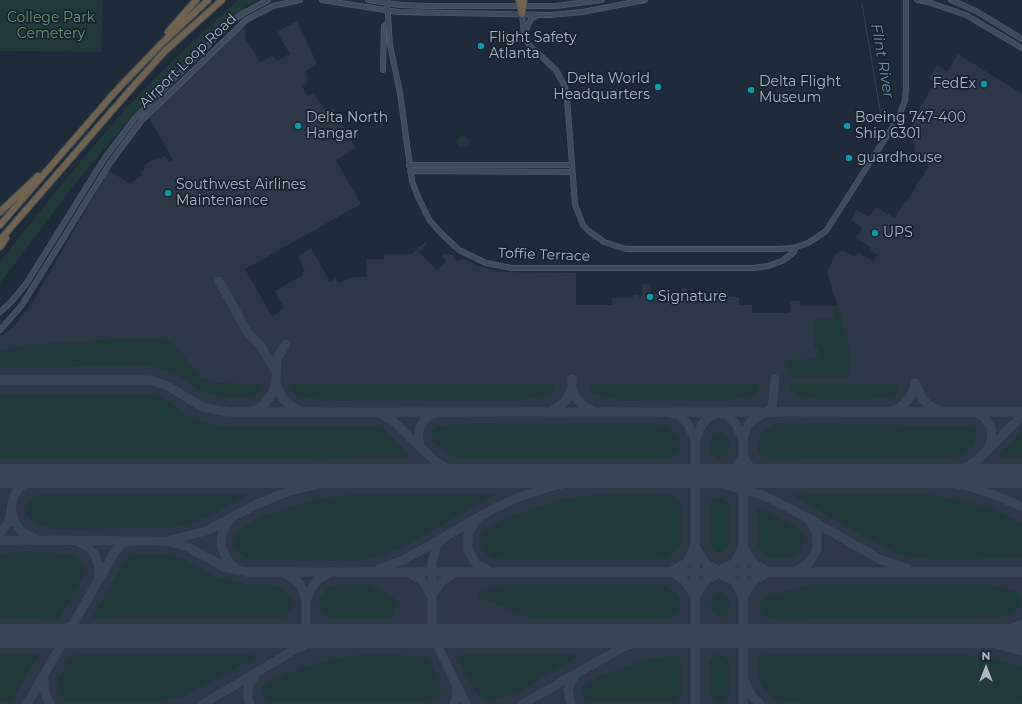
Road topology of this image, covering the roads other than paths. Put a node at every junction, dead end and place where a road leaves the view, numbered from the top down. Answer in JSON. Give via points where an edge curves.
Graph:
{"nodes":[{"id":1,"x":196,"y":0,"type":"edge"},
{"id":2,"x":208,"y":0,"type":"edge"},
{"id":3,"x":222,"y":0,"type":"edge"},
{"id":4,"x":227,"y":0,"type":"edge"},
{"id":5,"x":268,"y":0,"type":"edge"},
{"id":6,"x":300,"y":0,"type":"edge"},
{"id":7,"x":322,"y":0,"type":"edge"},
{"id":8,"x":368,"y":0,"type":"edge"},
{"id":9,"x":602,"y":0,"type":"edge"},
{"id":10,"x":645,"y":0,"type":"edge"},
{"id":11,"x":906,"y":0,"type":"edge"},
{"id":12,"x":917,"y":0,"type":"edge"},
{"id":13,"x":951,"y":0,"type":"edge"},
{"id":14,"x":387,"y":2,"type":"edge"},
{"id":15,"x":521,"y":3,"type":"edge"},
{"id":16,"x":387,"y":11,"type":"junction"},
{"id":17,"x":522,"y":14,"type":"junction"},
{"id":18,"x":540,"y":14,"type":"junction"},
{"id":19,"x":388,"y":22,"type":"junction"},
{"id":20,"x":524,"y":33,"type":"junction"},
{"id":21,"x":1022,"y":39,"type":"edge"},
{"id":22,"x":161,"y":44,"type":"junction"},
{"id":23,"x":1022,"y":48,"type":"edge"},
{"id":24,"x":165,"y":52,"type":"junction"},
{"id":25,"x":383,"y":70,"type":"dead end"},
{"id":26,"x":408,"y":165,"type":"junction"},
{"id":27,"x":479,"y":165,"type":"junction"},
{"id":28,"x":517,"y":165,"type":"junction"},
{"id":29,"x":572,"y":165,"type":"junction"},
{"id":30,"x":448,"y":168,"type":"junction"},
{"id":31,"x":46,"y":171,"type":"junction"},
{"id":32,"x":410,"y":171,"type":"junction"},
{"id":33,"x":478,"y":171,"type":"junction"},
{"id":34,"x":517,"y":171,"type":"junction"},
{"id":35,"x":572,"y":172,"type":"junction"},
{"id":36,"x":0,"y":212,"type":"edge"},
{"id":37,"x":17,"y":222,"type":"junction"},
{"id":38,"x":0,"y":224,"type":"edge"},
{"id":39,"x":0,"y":240,"type":"edge"},
{"id":40,"x":0,"y":247,"type":"edge"},
{"id":41,"x":796,"y":247,"type":"junction"},
{"id":42,"x":0,"y":312,"type":"edge"},
{"id":43,"x":0,"y":330,"type":"edge"}],
"edges":[{"from":1,"to":22,"type":"highway"},
{"from":2,"to":22,"type":"highway"},
{"from":3,"to":24,"type":"highway"},
{"from":4,"to":24,"type":"highway","via":[[176,46]]},
{"from":5,"to":42,"type":"street","name":"Airport Loop Road","via":[[246,11],[229,24],[135,118],[104,160],[26,284]]},
{"from":6,"to":43,"type":"street","name":"Airport Loop Road","via":[[259,12],[234,29],[142,120],[110,163],[22,305]]},
{"from":7,"to":16,"type":"street"},
{"from":8,"to":14,"type":"street"},
{"from":9,"to":15,"type":"street","via":[[573,5]]},
{"from":10,"to":18,"type":"street","via":[[569,14]]},
{"from":11,"to":41,"type":"street","via":[[906,92],[899,117],[830,226],[813,241]]},
{"from":12,"to":23,"type":"street","via":[[966,15]]},
{"from":13,"to":21,"type":"street","via":[[976,11]]},
{"from":14,"to":15,"type":"street","via":[[430,6]]},
{"from":14,"to":16,"type":"street","name":"Toffie Terrace"},
{"from":15,"to":17,"type":"highway"},
{"from":16,"to":17,"type":"street"},
{"from":16,"to":19,"type":"street","name":"Toffie Terrace"},
{"from":17,"to":18,"type":"street"},
{"from":17,"to":20,"type":"street"},
{"from":18,"to":20,"type":"street","via":[[531,18]]},
{"from":19,"to":25,"type":"street","via":[[384,26]]},
{"from":19,"to":26,"type":"street","name":"Toffie Terrace","via":[[390,51],[403,109]]},
{"from":20,"to":29,"type":"street","via":[[533,50],[560,76],[568,98]]},
{"from":22,"to":31,"type":"highway"},
{"from":24,"to":37,"type":"highway"},
{"from":26,"to":30,"type":"street"},
{"from":26,"to":32,"type":"street","name":"Toffie Terrace"},
{"from":27,"to":28,"type":"street"},
{"from":27,"to":30,"type":"street"},
{"from":27,"to":33,"type":"street"},
{"from":28,"to":29,"type":"street"},
{"from":28,"to":34,"type":"street"},
{"from":29,"to":35,"type":"street"},
{"from":30,"to":32,"type":"street"},
{"from":30,"to":33,"type":"street"},
{"from":31,"to":36,"type":"highway"},
{"from":31,"to":38,"type":"highway"},
{"from":32,"to":41,"type":"street","name":"Toffie Terrace","via":[[418,199],[430,221],[442,234],[468,255],[502,267],[758,268],[782,261],[794,252]]},
{"from":33,"to":34,"type":"street"},
{"from":34,"to":35,"type":"street"},
{"from":35,"to":41,"type":"street","via":[[576,210],[583,225],[604,242],[626,249]]},
{"from":37,"to":39,"type":"highway"},
{"from":37,"to":40,"type":"highway"}]}
